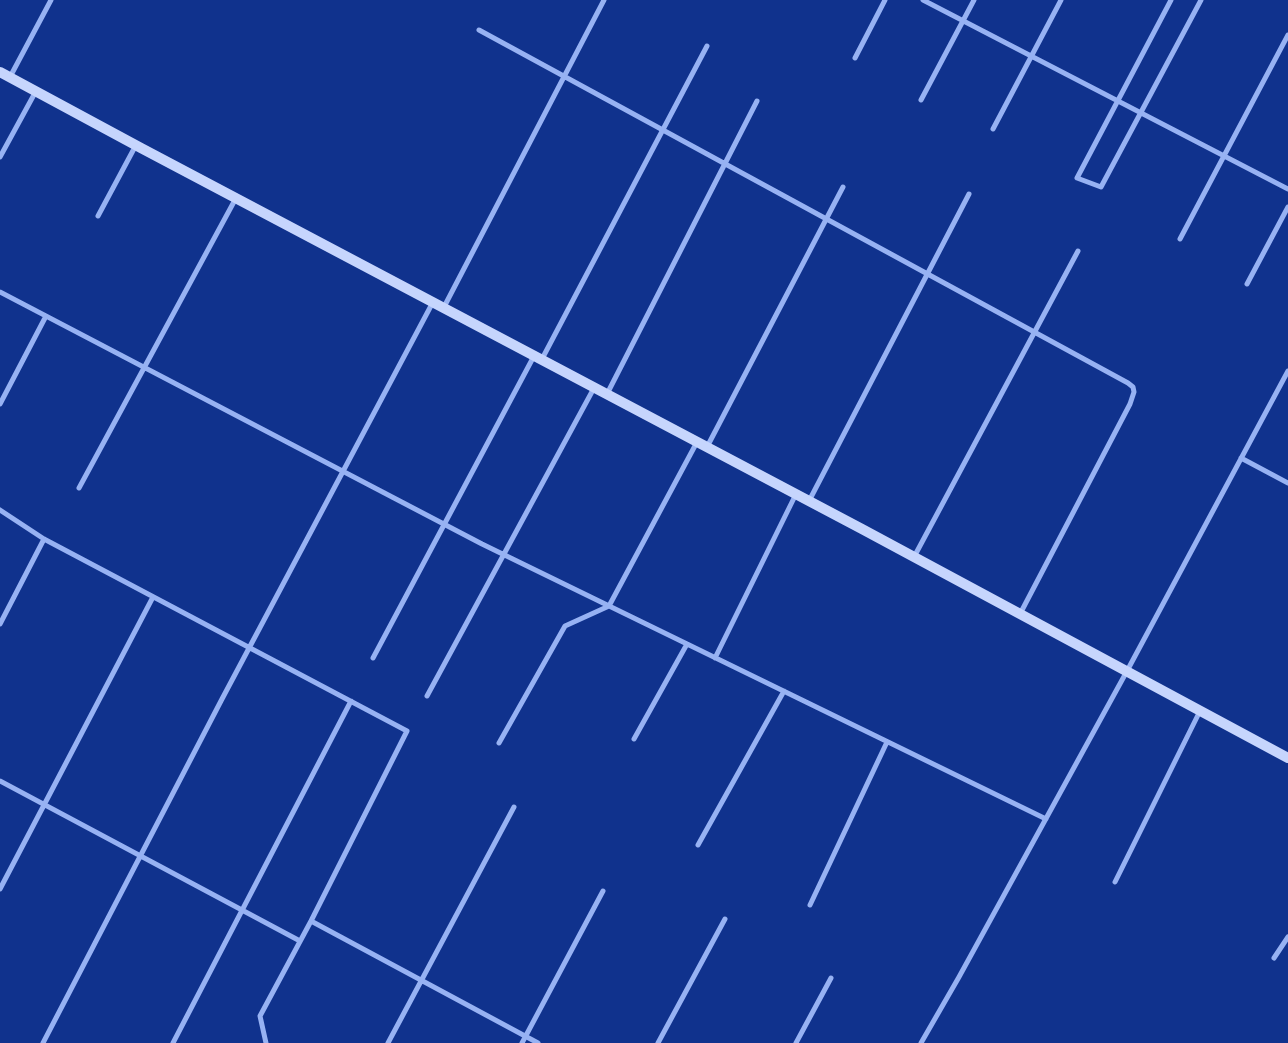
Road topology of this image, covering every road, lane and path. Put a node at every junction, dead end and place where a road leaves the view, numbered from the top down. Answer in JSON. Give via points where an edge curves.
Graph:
{"nodes":[{"id":1,"x":51,"y":0,"type":"edge"},
{"id":2,"x":604,"y":0,"type":"edge"},
{"id":3,"x":885,"y":0,"type":"edge"},
{"id":4,"x":923,"y":0,"type":"edge"},
{"id":5,"x":974,"y":0,"type":"edge"},
{"id":6,"x":1061,"y":0,"type":"edge"},
{"id":7,"x":1171,"y":0,"type":"edge"},
{"id":8,"x":1201,"y":0,"type":"edge"},
{"id":9,"x":963,"y":21,"type":"junction"},
{"id":10,"x":478,"y":30,"type":"dead end"},
{"id":11,"x":1288,"y":36,"type":"edge"},
{"id":12,"x":707,"y":46,"type":"dead end"},
{"id":13,"x":1032,"y":56,"type":"junction"},
{"id":14,"x":855,"y":58,"type":"dead end"},
{"id":15,"x":0,"y":72,"type":"edge"},
{"id":16,"x":564,"y":76,"type":"junction"},
{"id":17,"x":10,"y":77,"type":"junction"},
{"id":18,"x":36,"y":91,"type":"junction"},
{"id":19,"x":922,"y":100,"type":"dead end"},
{"id":20,"x":757,"y":101,"type":"dead end"},
{"id":21,"x":1118,"y":101,"type":"junction"},
{"id":22,"x":1141,"y":113,"type":"junction"},
{"id":23,"x":993,"y":129,"type":"dead end"},
{"id":24,"x":664,"y":130,"type":"junction"},
{"id":25,"x":136,"y":146,"type":"junction"},
{"id":26,"x":0,"y":156,"type":"edge"},
{"id":27,"x":1224,"y":156,"type":"junction"},
{"id":28,"x":725,"y":163,"type":"junction"},
{"id":29,"x":843,"y":187,"type":"dead end"},
{"id":30,"x":1288,"y":189,"type":"edge"},
{"id":31,"x":969,"y":194,"type":"dead end"},
{"id":32,"x":236,"y":198,"type":"junction"},
{"id":33,"x":1288,"y":207,"type":"edge"},
{"id":34,"x":98,"y":216,"type":"dead end"},
{"id":35,"x":826,"y":219,"type":"junction"},
{"id":36,"x":1180,"y":239,"type":"dead end"},
{"id":37,"x":1078,"y":252,"type":"dead end"},
{"id":38,"x":928,"y":274,"type":"junction"},
{"id":39,"x":1247,"y":284,"type":"dead end"},
{"id":40,"x":0,"y":292,"type":"edge"},
{"id":41,"x":433,"y":302,"type":"junction"},
{"id":42,"x":444,"y":307,"type":"junction"},
{"id":43,"x":46,"y":316,"type":"junction"},
{"id":44,"x":1035,"y":332,"type":"junction"},
{"id":45,"x":538,"y":357,"type":"junction"},
{"id":46,"x":145,"y":367,"type":"junction"},
{"id":47,"x":1288,"y":371,"type":"edge"},
{"id":48,"x":595,"y":387,"type":"junction"},
{"id":49,"x":607,"y":394,"type":"junction"},
{"id":50,"x":0,"y":404,"type":"edge"},
{"id":51,"x":702,"y":444,"type":"junction"},
{"id":52,"x":1241,"y":458,"type":"junction"},
{"id":53,"x":343,"y":471,"type":"junction"},
{"id":54,"x":1288,"y":483,"type":"edge"},
{"id":55,"x":79,"y":488,"type":"dead end"},
{"id":56,"x":796,"y":494,"type":"junction"},
{"id":57,"x":809,"y":501,"type":"junction"},
{"id":58,"x":0,"y":510,"type":"edge"},
{"id":59,"x":444,"y":524,"type":"junction"},
{"id":60,"x":44,"y":539,"type":"junction"},
{"id":61,"x":504,"y":554,"type":"junction"},
{"id":62,"x":914,"y":557,"type":"junction"},
{"id":63,"x":153,"y":597,"type":"junction"},
{"id":64,"x":609,"y":606,"type":"junction"},
{"id":65,"x":1020,"y":614,"type":"junction"},
{"id":66,"x":0,"y":624,"type":"edge"},
{"id":67,"x":687,"y":644,"type":"junction"},
{"id":68,"x":250,"y":647,"type":"junction"},
{"id":69,"x":373,"y":658,"type":"dead end"},
{"id":70,"x":716,"y":658,"type":"junction"},
{"id":71,"x":1126,"y":671,"type":"junction"},
{"id":72,"x":784,"y":691,"type":"junction"},
{"id":73,"x":427,"y":696,"type":"dead end"},
{"id":74,"x":350,"y":701,"type":"junction"},
{"id":75,"x":1200,"y":711,"type":"junction"},
{"id":76,"x":634,"y":739,"type":"dead end"},
{"id":77,"x":887,"y":742,"type":"junction"},
{"id":78,"x":499,"y":743,"type":"dead end"},
{"id":79,"x":1288,"y":758,"type":"edge"},
{"id":80,"x":0,"y":781,"type":"edge"},
{"id":81,"x":44,"y":804,"type":"junction"},
{"id":82,"x":514,"y":807,"type":"dead end"},
{"id":83,"x":1046,"y":819,"type":"junction"},
{"id":84,"x":698,"y":845,"type":"dead end"},
{"id":85,"x":141,"y":856,"type":"junction"},
{"id":86,"x":1115,"y":882,"type":"dead end"},
{"id":87,"x":0,"y":888,"type":"edge"},
{"id":88,"x":602,"y":891,"type":"dead end"},
{"id":89,"x":810,"y":905,"type":"dead end"},
{"id":90,"x":242,"y":910,"type":"junction"},
{"id":91,"x":725,"y":919,"type":"dead end"},
{"id":92,"x":311,"y":921,"type":"junction"},
{"id":93,"x":1288,"y":937,"type":"edge"},
{"id":94,"x":300,"y":941,"type":"junction"},
{"id":95,"x":1274,"y":958,"type":"dead end"},
{"id":96,"x":831,"y":978,"type":"dead end"},
{"id":97,"x":421,"y":981,"type":"junction"},
{"id":98,"x":525,"y":1036,"type":"junction"},
{"id":99,"x":43,"y":1043,"type":"edge"},
{"id":100,"x":173,"y":1043,"type":"edge"},
{"id":101,"x":266,"y":1043,"type":"edge"},
{"id":102,"x":388,"y":1043,"type":"edge"},
{"id":103,"x":522,"y":1043,"type":"edge"},
{"id":104,"x":538,"y":1043,"type":"edge"},
{"id":105,"x":658,"y":1043,"type":"edge"},
{"id":106,"x":796,"y":1043,"type":"edge"},
{"id":107,"x":922,"y":1043,"type":"edge"}],
"edges":[{"from":1,"to":17,"type":"street"},
{"from":2,"to":16,"type":"street"},
{"from":3,"to":14,"type":"street"},
{"from":4,"to":9,"type":"street"},
{"from":5,"to":9,"type":"street"},
{"from":6,"to":13,"type":"street"},
{"from":7,"to":21,"type":"street"},
{"from":8,"to":22,"type":"street"},
{"from":9,"to":13,"type":"street"},
{"from":9,"to":19,"type":"street"},
{"from":10,"to":16,"type":"street"},
{"from":11,"to":27,"type":"street"},
{"from":12,"to":24,"type":"street"},
{"from":13,"to":21,"type":"street"},
{"from":13,"to":23,"type":"street"},
{"from":15,"to":17,"type":"street"},
{"from":16,"to":24,"type":"street"},
{"from":16,"to":42,"type":"street"},
{"from":17,"to":18,"type":"street"},
{"from":18,"to":25,"type":"street"},
{"from":18,"to":26,"type":"street"},
{"from":20,"to":28,"type":"street"},
{"from":21,"to":22,"type":"street"},
{"from":21,"to":22,"type":"street","via":[[1077,178],[1101,187]]},
{"from":22,"to":27,"type":"street"},
{"from":24,"to":28,"type":"street"},
{"from":24,"to":45,"type":"street"},
{"from":25,"to":32,"type":"street"},
{"from":25,"to":34,"type":"street"},
{"from":27,"to":30,"type":"street"},
{"from":27,"to":36,"type":"street"},
{"from":28,"to":35,"type":"street"},
{"from":28,"to":49,"type":"street"},
{"from":29,"to":35,"type":"street"},
{"from":31,"to":38,"type":"street"},
{"from":32,"to":41,"type":"street"},
{"from":32,"to":46,"type":"street"},
{"from":33,"to":39,"type":"street"},
{"from":35,"to":38,"type":"street"},
{"from":35,"to":51,"type":"street"},
{"from":37,"to":44,"type":"street"},
{"from":38,"to":44,"type":"street"},
{"from":38,"to":57,"type":"street"},
{"from":40,"to":43,"type":"street"},
{"from":41,"to":42,"type":"street"},
{"from":41,"to":53,"type":"street"},
{"from":42,"to":45,"type":"street"},
{"from":43,"to":46,"type":"street"},
{"from":43,"to":50,"type":"street"},
{"from":44,"to":62,"type":"street"},
{"from":44,"to":65,"type":"street","via":[[1128,383],[1134,392]]},
{"from":45,"to":48,"type":"street"},
{"from":45,"to":59,"type":"street"},
{"from":46,"to":53,"type":"street"},
{"from":46,"to":55,"type":"street"},
{"from":47,"to":52,"type":"street"},
{"from":48,"to":49,"type":"street"},
{"from":48,"to":61,"type":"street"},
{"from":49,"to":51,"type":"street"},
{"from":51,"to":56,"type":"street"},
{"from":51,"to":64,"type":"street"},
{"from":52,"to":54,"type":"street"},
{"from":52,"to":71,"type":"street"},
{"from":53,"to":59,"type":"street"},
{"from":53,"to":68,"type":"street"},
{"from":56,"to":57,"type":"street"},
{"from":56,"to":70,"type":"street"},
{"from":57,"to":62,"type":"street"},
{"from":58,"to":60,"type":"street"},
{"from":59,"to":61,"type":"street"},
{"from":59,"to":69,"type":"street"},
{"from":60,"to":63,"type":"street"},
{"from":60,"to":66,"type":"street"},
{"from":61,"to":64,"type":"street"},
{"from":61,"to":73,"type":"street"},
{"from":62,"to":65,"type":"street"},
{"from":63,"to":68,"type":"street"},
{"from":63,"to":81,"type":"street"},
{"from":64,"to":67,"type":"street"},
{"from":64,"to":78,"type":"street","via":[[565,626]]},
{"from":65,"to":71,"type":"street"},
{"from":67,"to":70,"type":"street"},
{"from":67,"to":76,"type":"street"},
{"from":68,"to":74,"type":"street"},
{"from":68,"to":85,"type":"street"},
{"from":70,"to":72,"type":"street"},
{"from":71,"to":75,"type":"street"},
{"from":71,"to":83,"type":"street"},
{"from":72,"to":77,"type":"street"},
{"from":72,"to":84,"type":"street"},
{"from":74,"to":90,"type":"street"},
{"from":74,"to":92,"type":"street","via":[[407,731]]},
{"from":75,"to":79,"type":"street"},
{"from":75,"to":86,"type":"street"},
{"from":77,"to":83,"type":"street"},
{"from":77,"to":89,"type":"street"},
{"from":80,"to":81,"type":"street"},
{"from":81,"to":85,"type":"street"},
{"from":81,"to":87,"type":"street"},
{"from":82,"to":97,"type":"street"},
{"from":83,"to":107,"type":"street"},
{"from":85,"to":90,"type":"street"},
{"from":85,"to":99,"type":"street"},
{"from":88,"to":98,"type":"street"},
{"from":90,"to":94,"type":"street"},
{"from":90,"to":100,"type":"street"},
{"from":91,"to":105,"type":"street"},
{"from":92,"to":94,"type":"street"},
{"from":92,"to":97,"type":"street"},
{"from":93,"to":95,"type":"street"},
{"from":94,"to":101,"type":"street","via":[[260,1016]]},
{"from":96,"to":106,"type":"street"},
{"from":97,"to":98,"type":"street"},
{"from":97,"to":102,"type":"street"},
{"from":98,"to":103,"type":"street"},
{"from":98,"to":104,"type":"street"}]}
